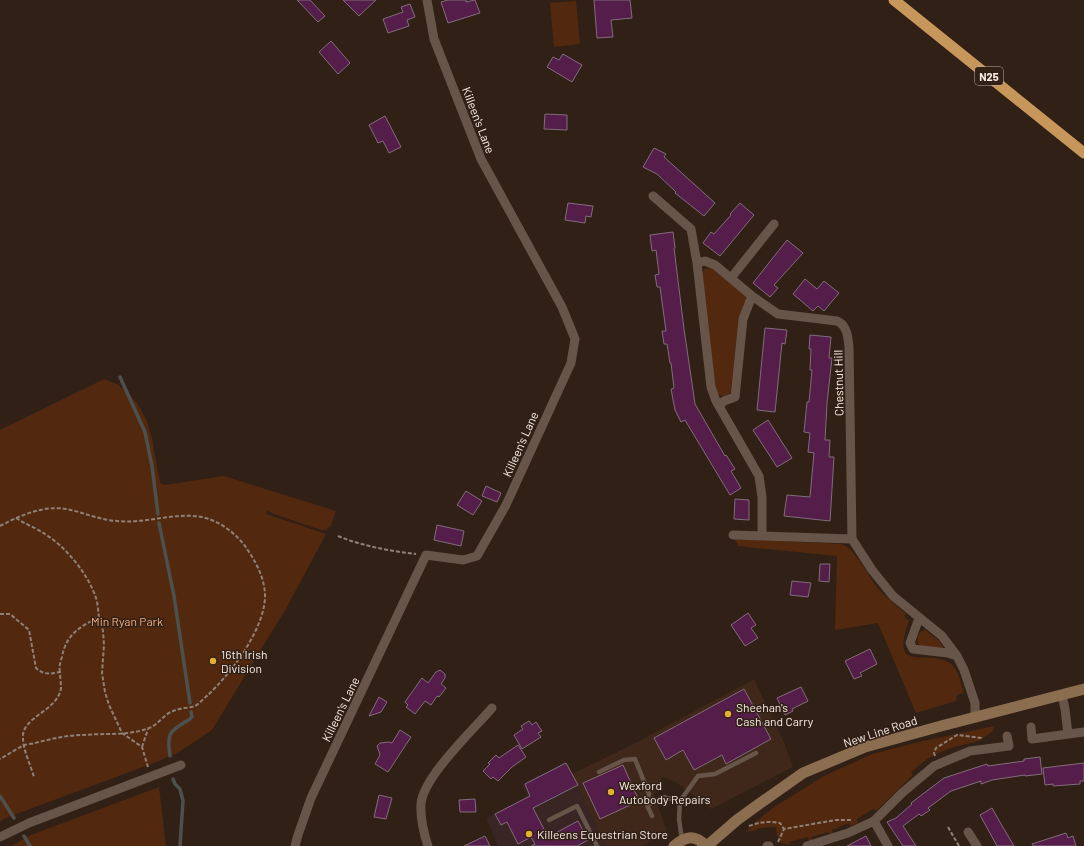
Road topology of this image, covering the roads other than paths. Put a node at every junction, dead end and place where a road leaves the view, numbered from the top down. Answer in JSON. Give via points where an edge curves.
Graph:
{"nodes":[{"id":1,"x":427,"y":0,"type":"edge"},
{"id":2,"x":894,"y":0,"type":"edge"},
{"id":3,"x":1084,"y":152,"type":"edge"},
{"id":4,"x":653,"y":196,"type":"dead end"},
{"id":5,"x":774,"y":224,"type":"dead end"},
{"id":6,"x":697,"y":263,"type":"junction"},
{"id":7,"x":732,"y":278,"type":"junction"},
{"id":8,"x":752,"y":296,"type":"junction"},
{"id":9,"x":719,"y":406,"type":"junction"},
{"id":10,"x":734,"y":535,"type":"dead end"},
{"id":11,"x":762,"y":535,"type":"junction"},
{"id":12,"x":852,"y":539,"type":"junction"},
{"id":13,"x":919,"y":618,"type":"junction"},
{"id":14,"x":957,"y":656,"type":"junction"},
{"id":15,"x":1084,"y":689,"type":"edge"},
{"id":16,"x":1062,"y":695,"type":"junction"},
{"id":17,"x":492,"y":708,"type":"dead end"},
{"id":18,"x":975,"y":717,"type":"junction"},
{"id":19,"x":1031,"y":727,"type":"dead end"},
{"id":20,"x":1084,"y":732,"type":"edge"},
{"id":21,"x":1068,"y":734,"type":"junction"},
{"id":22,"x":1007,"y":736,"type":"dead end"},
{"id":23,"x":756,"y":753,"type":"dead end"},
{"id":24,"x":181,"y":765,"type":"dead end"},
{"id":25,"x":599,"y":772,"type":"dead end"},
{"id":26,"x":680,"y":801,"type":"junction"},
{"id":27,"x":647,"y":805,"type":"junction"},
{"id":28,"x":652,"y":816,"type":"dead end"},
{"id":29,"x":549,"y":820,"type":"dead end"},
{"id":30,"x":874,"y":821,"type":"junction"},
{"id":31,"x":968,"y":832,"type":"dead end"},
{"id":32,"x":1,"y":834,"type":"edge"},
{"id":33,"x":678,"y":843,"type":"edge"},
{"id":34,"x":295,"y":846,"type":"edge"},
{"id":35,"x":428,"y":846,"type":"edge"},
{"id":36,"x":597,"y":846,"type":"edge"},
{"id":37,"x":706,"y":846,"type":"edge"},
{"id":38,"x":807,"y":846,"type":"edge"},
{"id":39,"x":888,"y":846,"type":"edge"},
{"id":40,"x":977,"y":846,"type":"edge"}],
"edges":[{"from":1,"to":34,"type":"street","name":"Killeen's Lane","via":[[434,39],[481,159],[562,307],[575,339],[571,363],[506,505],[477,556],[463,560],[426,555],[311,798]]},
{"from":2,"to":3,"type":"highway","number":"N25"},
{"from":4,"to":6,"type":"street","via":[[691,229]]},
{"from":5,"to":7,"type":"street"},
{"from":6,"to":7,"type":"street","name":"Chestnut Hill","via":[[705,261],[715,265]]},
{"from":6,"to":9,"type":"street","via":[[711,387]]},
{"from":7,"to":8,"type":"street","name":"Chestnut Hill"},
{"from":8,"to":9,"type":"street","via":[[743,319],[735,397]]},
{"from":8,"to":12,"type":"street","name":"Chestnut Hill","via":[[778,314],[837,321],[843,325],[847,334]]},
{"from":9,"to":11,"type":"street","via":[[759,476]]},
{"from":10,"to":11,"type":"street"},
{"from":11,"to":12,"type":"street"},
{"from":12,"to":13,"type":"street","via":[[893,596]]},
{"from":13,"to":14,"type":"street","via":[[942,636]]},
{"from":13,"to":14,"type":"street","via":[[910,643],[913,649]]},
{"from":14,"to":18,"type":"street","via":[[974,700]]},
{"from":15,"to":16,"type":"main road","name":"New Line Road"},
{"from":16,"to":18,"type":"main road","name":"New Line Road"},
{"from":16,"to":21,"type":"street"},
{"from":17,"to":35,"type":"street","via":[[436,770],[427,786],[421,803]]},
{"from":18,"to":37,"type":"main road","name":"New Line Road","via":[[866,747],[803,774],[737,820]]},
{"from":19,"to":21,"type":"street","via":[[1032,739]]},
{"from":20,"to":21,"type":"street"},
{"from":22,"to":30,"type":"street","via":[[1009,746],[970,751],[934,766]]},
{"from":23,"to":26,"type":"lane","via":[[715,774],[698,776]]},
{"from":24,"to":32,"type":"street"},
{"from":25,"to":27,"type":"lane","via":[[624,760],[634,760],[649,794]]},
{"from":26,"to":27,"type":"lane","via":[[663,797]]},
{"from":26,"to":33,"type":"lane"},
{"from":27,"to":28,"type":"lane"},
{"from":29,"to":36,"type":"lane","via":[[577,806]]},
{"from":30,"to":38,"type":"street","via":[[842,836]]},
{"from":30,"to":39,"type":"street"},
{"from":31,"to":40,"type":"street"},
{"from":33,"to":37,"type":"main road","via":[[690,838],[697,839]]}]}
